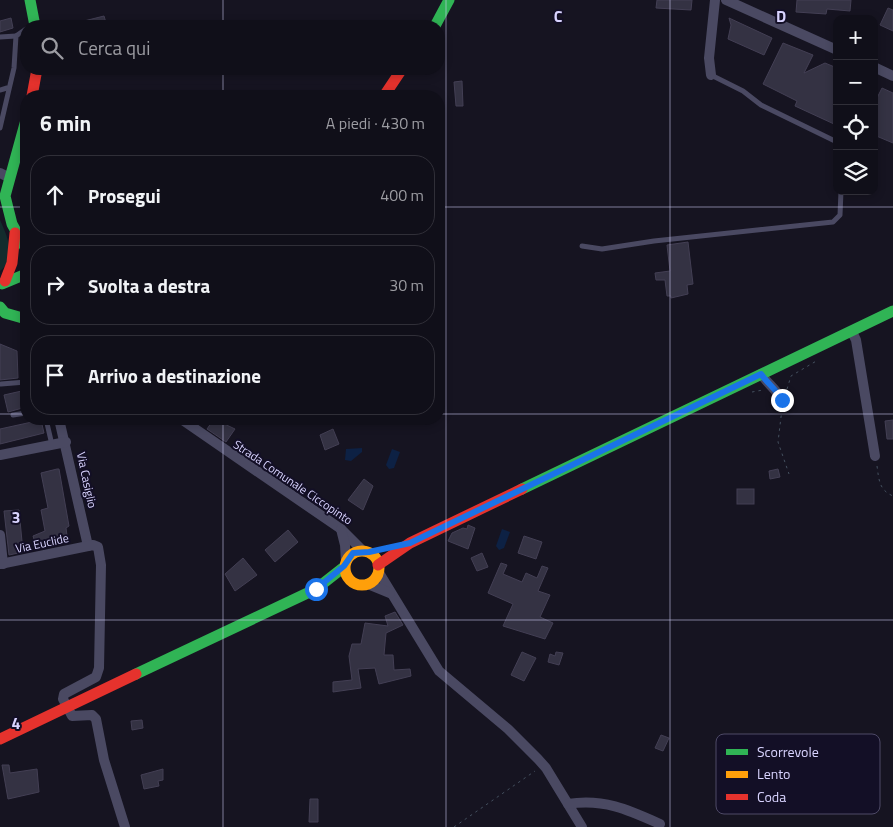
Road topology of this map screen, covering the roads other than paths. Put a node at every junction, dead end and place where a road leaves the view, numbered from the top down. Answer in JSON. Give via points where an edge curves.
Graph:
{"nodes":[{"id":1,"x":30,"y":0,"type":"edge"},
{"id":2,"x":439,"y":0,"type":"edge"},
{"id":3,"x":449,"y":0,"type":"edge"},
{"id":4,"x":714,"y":0,"type":"edge"},
{"id":5,"x":726,"y":0,"type":"edge"},
{"id":6,"x":35,"y":20,"type":"edge"},
{"id":7,"x":429,"y":20,"type":"edge"},
{"id":8,"x":438,"y":20,"type":"edge"},
{"id":9,"x":20,"y":33,"type":"edge"},
{"id":10,"x":16,"y":36,"type":"junction"},
{"id":11,"x":0,"y":37,"type":"edge"},
{"id":12,"x":833,"y":48,"type":"edge"},
{"id":13,"x":878,"y":69,"type":"edge"},
{"id":14,"x":36,"y":75,"type":"edge"},
{"id":15,"x":398,"y":75,"type":"edge"},
{"id":16,"x":407,"y":75,"type":"edge"},
{"id":17,"x":711,"y":75,"type":"joint"},
{"id":18,"x":893,"y":76,"type":"edge"},
{"id":19,"x":7,"y":88,"type":"junction"},
{"id":20,"x":0,"y":90,"type":"edge"},
{"id":21,"x":33,"y":90,"type":"edge"},
{"id":22,"x":388,"y":90,"type":"edge"},
{"id":23,"x":398,"y":90,"type":"edge"},
{"id":24,"x":0,"y":128,"type":"edge"},
{"id":25,"x":20,"y":137,"type":"edge"},
{"id":26,"x":833,"y":140,"type":"edge"},
{"id":27,"x":4,"y":181,"type":"edge"},
{"id":28,"x":841,"y":195,"type":"edge"},
{"id":29,"x":3,"y":205,"type":"edge"},
{"id":30,"x":15,"y":233,"type":"junction"},
{"id":31,"x":20,"y":240,"type":"edge"},
{"id":32,"x":582,"y":246,"type":"dead end"},
{"id":33,"x":20,"y":277,"type":"edge"},
{"id":34,"x":1,"y":285,"type":"edge"},
{"id":35,"x":0,"y":307,"type":"edge"},
{"id":36,"x":893,"y":311,"type":"edge"},
{"id":37,"x":0,"y":316,"type":"edge"},
{"id":38,"x":20,"y":318,"type":"edge"},
{"id":39,"x":20,"y":319,"type":"edge"},
{"id":40,"x":852,"y":332,"type":"junction"},
{"id":41,"x":761,"y":374,"type":"junction"},
{"id":42,"x":20,"y":382,"type":"edge"},
{"id":43,"x":1,"y":384,"type":"edge"},
{"id":44,"x":782,"y":400,"type":"road end"},
{"id":45,"x":20,"y":414,"type":"edge"},
{"id":46,"x":13,"y":415,"type":"dead end"},
{"id":47,"x":47,"y":425,"type":"edge"},
{"id":48,"x":61,"y":425,"type":"edge"},
{"id":49,"x":190,"y":425,"type":"edge"},
{"id":50,"x":66,"y":442,"type":"junction"},
{"id":51,"x":52,"y":445,"type":"junction"},
{"id":52,"x":0,"y":455,"type":"edge"},
{"id":53,"x":875,"y":456,"type":"road end"},
{"id":54,"x":341,"y":529,"type":"junction"},
{"id":55,"x":0,"y":536,"type":"edge"},
{"id":56,"x":410,"y":543,"type":"junction"},
{"id":57,"x":88,"y":546,"type":"junction"},
{"id":58,"x":366,"y":552,"type":"junction"},
{"id":59,"x":1,"y":564,"type":"edge"},
{"id":60,"x":345,"y":564,"type":"junction"},
{"id":61,"x":378,"y":568,"type":"junction"},
{"id":62,"x":351,"y":582,"type":"junction"},
{"id":63,"x":368,"y":584,"type":"junction"},
{"id":64,"x":316,"y":589,"type":"junction"},
{"id":65,"x":390,"y":593,"type":"junction"},
{"id":66,"x":66,"y":706,"type":"junction"},
{"id":67,"x":0,"y":739,"type":"edge"},
{"id":68,"x":568,"y":804,"type":"junction"},
{"id":69,"x":660,"y":824,"type":"dead end"},
{"id":70,"x":125,"y":827,"type":"edge"},
{"id":71,"x":582,"y":827,"type":"edge"}],
"edges":[{"from":1,"to":6,"type":"main road"},
{"from":2,"to":7,"type":"main road"},
{"from":3,"to":8,"type":"main road"},
{"from":4,"to":17,"type":"street","via":[[709,58]]},
{"from":5,"to":12,"type":"street"},
{"from":9,"to":10,"type":"lane"},
{"from":10,"to":11,"type":"lane"},
{"from":10,"to":19,"type":"lane","via":[[12,79]]},
{"from":13,"to":18,"type":"street"},
{"from":14,"to":21,"type":"main road"},
{"from":15,"to":22,"type":"main road"},
{"from":16,"to":23,"type":"main road"},
{"from":17,"to":26,"type":"lane","via":[[743,91],[761,106]]},
{"from":19,"to":20,"type":"lane"},
{"from":19,"to":24,"type":"lane"},
{"from":25,"to":27,"type":"main road"},
{"from":27,"to":29,"type":"main road"},
{"from":28,"to":32,"type":"lane","via":[[840,215],[833,222],[602,249]]},
{"from":29,"to":30,"type":"main road"},
{"from":30,"to":31,"type":"main road"},
{"from":30,"to":34,"type":"main road","via":[[12,263]]},
{"from":33,"to":34,"type":"main road"},
{"from":35,"to":38,"type":"main road","via":[[5,313]]},
{"from":36,"to":40,"type":"main road"},
{"from":37,"to":39,"type":"main road"},
{"from":40,"to":41,"type":"main road"},
{"from":40,"to":53,"type":"street"},
{"from":41,"to":44,"type":"street","via":[[768,385],[778,391]]},
{"from":41,"to":56,"type":"main road"},
{"from":42,"to":43,"type":"lane"},
{"from":45,"to":46,"type":"lane"},
{"from":47,"to":51,"type":"lane"},
{"from":48,"to":50,"type":"street","name":"Via Casiglio"},
{"from":49,"to":54,"type":"street","name":"Strada Comunale Ciccopinto"},
{"from":50,"to":51,"type":"street"},
{"from":50,"to":57,"type":"street","name":"Via Casiglio"},
{"from":51,"to":52,"type":"street"},
{"from":54,"to":58,"type":"street","name":"Strada Comunale Ciccopinto"},
{"from":54,"to":60,"type":"street"},
{"from":55,"to":59,"type":"street"},
{"from":56,"to":58,"type":"main road"},
{"from":56,"to":61,"type":"main road"},
{"from":57,"to":59,"type":"street","name":"Via Euclide"},
{"from":57,"to":66,"type":"street","via":[[98,547],[100,554],[99,668],[96,677],[64,694]]},
{"from":58,"to":60,"type":"main road","via":[[353,553]]},
{"from":58,"to":61,"type":"main road","via":[[377,560]]},
{"from":60,"to":62,"type":"main road","via":[[345,572]]},
{"from":60,"to":64,"type":"main road"},
{"from":61,"to":63,"type":"main road","via":[[373,581]]},
{"from":61,"to":65,"type":"street"},
{"from":62,"to":63,"type":"main road"},
{"from":62,"to":64,"type":"main road"},
{"from":63,"to":65,"type":"street"},
{"from":64,"to":66,"type":"main road"},
{"from":65,"to":68,"type":"street","via":[[439,671],[508,729],[544,765]]},
{"from":66,"to":67,"type":"main road"},
{"from":66,"to":70,"type":"street","via":[[72,716],[92,714],[96,719],[104,760]]},
{"from":68,"to":69,"type":"street","via":[[597,802],[621,807]]},
{"from":68,"to":71,"type":"street"}]}
